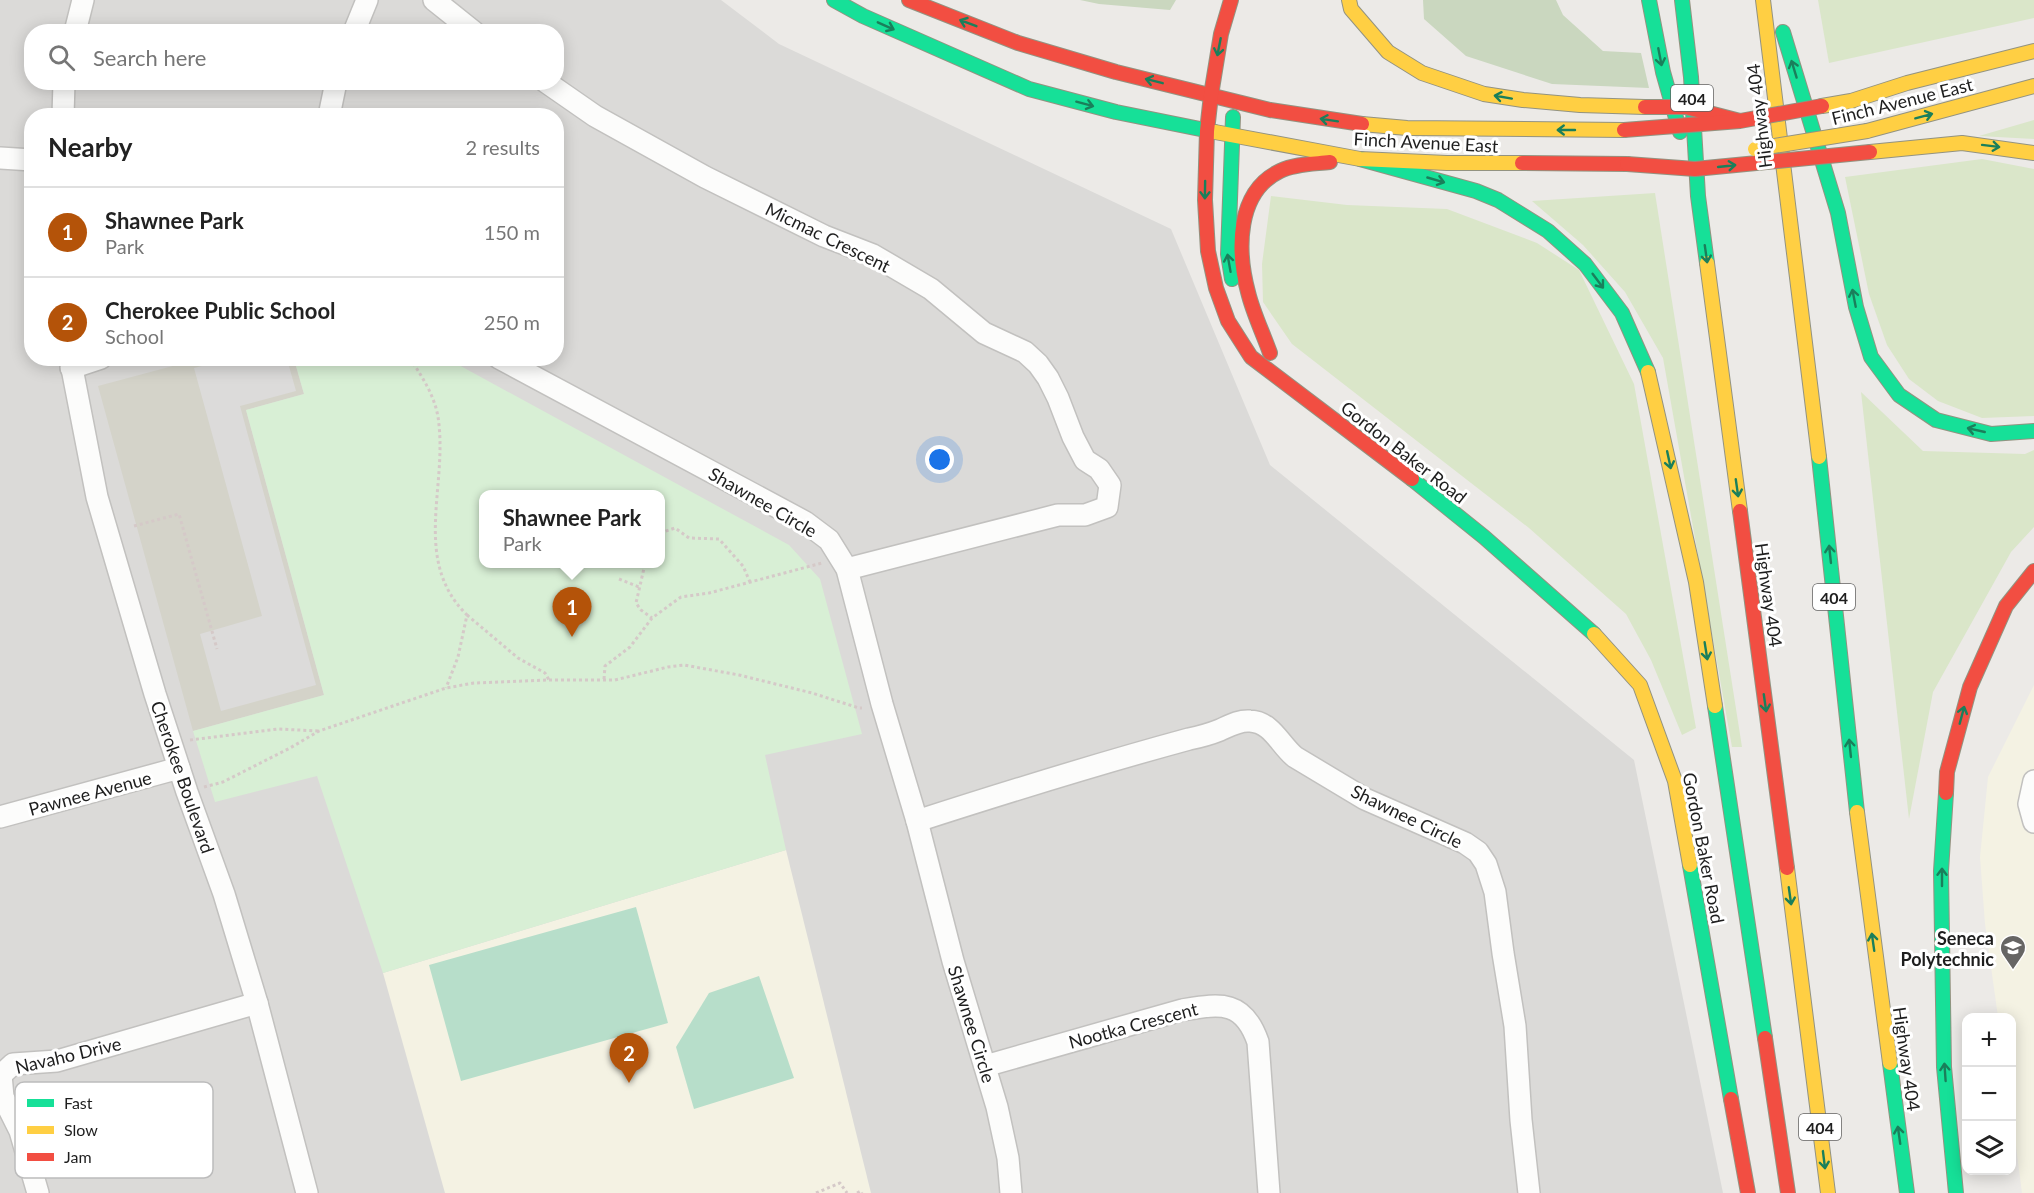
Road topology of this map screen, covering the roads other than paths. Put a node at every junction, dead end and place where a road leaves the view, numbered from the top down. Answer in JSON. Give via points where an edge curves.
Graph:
{"nodes":[{"id":1,"x":83,"y":0,"type":"edge"},
{"id":2,"x":367,"y":0,"type":"edge"},
{"id":3,"x":434,"y":0,"type":"edge"},
{"id":4,"x":834,"y":0,"type":"edge"},
{"id":5,"x":909,"y":0,"type":"edge"},
{"id":6,"x":1231,"y":0,"type":"edge"},
{"id":7,"x":1349,"y":0,"type":"edge"},
{"id":8,"x":1649,"y":0,"type":"edge"},
{"id":9,"x":1682,"y":0,"type":"edge"},
{"id":10,"x":1764,"y":0,"type":"edge"},
{"id":11,"x":1773,"y":0,"type":"edge"},
{"id":12,"x":77,"y":24,"type":"edge"},
{"id":13,"x":357,"y":24,"type":"edge"},
{"id":14,"x":464,"y":24,"type":"edge"},
{"id":15,"x":2034,"y":51,"type":"edge"},
{"id":16,"x":2034,"y":86,"type":"edge"},
{"id":17,"x":64,"y":90,"type":"edge"},
{"id":18,"x":334,"y":90,"type":"edge"},
{"id":19,"x":558,"y":90,"type":"edge"},
{"id":20,"x":1211,"y":95,"type":"junction"},
{"id":21,"x":1234,"y":100,"type":"junction"},
{"id":22,"x":63,"y":108,"type":"edge"},
{"id":23,"x":331,"y":108,"type":"edge"},
{"id":24,"x":1740,"y":121,"type":"junction"},
{"id":25,"x":1207,"y":131,"type":"junction"},
{"id":26,"x":1232,"y":136,"type":"junction"},
{"id":27,"x":2034,"y":153,"type":"edge"},
{"id":28,"x":0,"y":158,"type":"edge"},
{"id":29,"x":1360,"y":159,"type":"junction"},
{"id":30,"x":24,"y":160,"type":"edge"},
{"id":31,"x":1627,"y":164,"type":"junction"},
{"id":32,"x":1698,"y":195,"type":"junction"},
{"id":33,"x":1270,"y":353,"type":"junction"},
{"id":34,"x":71,"y":366,"type":"edge"},
{"id":35,"x":515,"y":366,"type":"edge"},
{"id":36,"x":1290,"y":386,"type":"junction"},
{"id":37,"x":2034,"y":431,"type":"edge"},
{"id":38,"x":847,"y":569,"type":"junction"},
{"id":39,"x":2034,"y":571,"type":"edge"},
{"id":40,"x":180,"y":768,"type":"junction"},
{"id":41,"x":2034,"y":781,"type":"edge"},
{"id":42,"x":0,"y":817,"type":"edge"},
{"id":43,"x":917,"y":821,"type":"junction"},
{"id":44,"x":2034,"y":822,"type":"edge"},
{"id":45,"x":256,"y":1003,"type":"junction"},
{"id":46,"x":985,"y":1066,"type":"junction"},
{"id":47,"x":15,"y":1121,"type":"edge"},
{"id":48,"x":34,"y":1178,"type":"edge"},
{"id":49,"x":38,"y":1193,"type":"edge"},
{"id":50,"x":307,"y":1193,"type":"edge"},
{"id":51,"x":1011,"y":1193,"type":"edge"},
{"id":52,"x":1269,"y":1193,"type":"edge"},
{"id":53,"x":1529,"y":1193,"type":"edge"},
{"id":54,"x":1748,"y":1193,"type":"edge"},
{"id":55,"x":1788,"y":1193,"type":"edge"},
{"id":56,"x":1828,"y":1193,"type":"edge"},
{"id":57,"x":1907,"y":1193,"type":"edge"},
{"id":58,"x":1956,"y":1193,"type":"edge"}],
"edges":[{"from":1,"to":12,"type":"street"},
{"from":2,"to":13,"type":"street"},
{"from":3,"to":14,"type":"street"},
{"from":4,"to":25,"type":"main road","name":"Finch Avenue East","one_way":true,"via":[[1029,89]]},
{"from":20,"to":5,"type":"main road","name":"Finch Avenue East","one_way":true,"via":[[1018,43]]},
{"from":6,"to":20,"type":"main road","name":"Gordon Baker Road","one_way":true},
{"from":24,"to":7,"type":"main road","one_way":true,"bridge":true,"via":[[1686,107],[1580,105],[1484,94],[1422,73],[1388,52]]},
{"from":8,"to":32,"type":"main road","one_way":true,"via":[[1663,72]]},
{"from":9,"to":32,"type":"main road","name":"Highway 404","number":"404"},
{"from":57,"to":10,"type":"main road","name":"Highway 404","number":"404","one_way":true,"via":[[1858,826]]},
{"from":37,"to":11,"type":"main road","one_way":true,"via":[[1991,434],[1936,420],[1899,394],[1871,357],[1856,307],[1838,213]]},
{"from":15,"to":24,"type":"main road","name":"Finch Avenue East","bridge":true,"via":[[1851,101]]},
{"from":31,"to":16,"type":"main road","name":"Finch Avenue East","one_way":true,"bridge":true,"via":[[1680,160],[1867,131]]},
{"from":17,"to":22,"type":"street"},
{"from":18,"to":23,"type":"street"},
{"from":19,"to":38,"type":"street","name":"Micmac Crescent","via":[[705,177],[824,236],[873,255],[931,289],[984,333],[1025,352],[1048,378],[1085,460],[1100,469],[1110,485],[1107,507],[1085,516],[1058,515]]},
{"from":20,"to":21,"type":"main road","name":"Finch Avenue East"},
{"from":20,"to":25,"type":"main road","name":"Gordon Baker Road"},
{"from":24,"to":21,"type":"main road","name":"Finch Avenue East","one_way":true,"bridge":true,"via":[[1624,130],[1407,128],[1350,123]]},
{"from":21,"to":26,"type":"main road","name":"Gordon Baker Road"},
{"from":25,"to":26,"type":"main road","name":"Finch Avenue East"},
{"from":25,"to":36,"type":"main road","name":"Gordon Baker Road","one_way":true,"via":[[1207,241],[1216,288],[1228,321],[1251,357]]},
{"from":26,"to":29,"type":"main road","name":"Finch Avenue East"},
{"from":33,"to":26,"type":"main road","name":"Gordon Baker Road","one_way":true,"via":[[1242,310],[1228,254]]},
{"from":31,"to":27,"type":"main road","one_way":true,"bridge":true,"via":[[1695,169],[1962,143]]},
{"from":28,"to":30,"type":"street"},
{"from":29,"to":31,"type":"main road","name":"Finch Avenue East"},
{"from":29,"to":33,"type":"main road","via":[[1298,165],[1272,175],[1248,205],[1242,255],[1245,283]]},
{"from":29,"to":55,"type":"main road","one_way":true,"via":[[1476,191],[1548,231],[1585,264],[1622,313],[1646,364],[1696,582]]},
{"from":32,"to":56,"type":"main road","name":"Highway 404","number":"404","one_way":true},
{"from":33,"to":36,"type":"main road","name":"Gordon Baker Road"},
{"from":34,"to":40,"type":"street","name":"Cherokee Boulevard","via":[[96,497]]},
{"from":35,"to":38,"type":"street","name":"Shawnee Circle","via":[[805,522],[829,540]]},
{"from":36,"to":54,"type":"main road","name":"Gordon Baker Road","via":[[1484,537],[1598,638],[1640,686],[1675,782]]},
{"from":38,"to":43,"type":"street","name":"Shawnee Circle"},
{"from":58,"to":39,"type":"main road","one_way":true,"via":[[1944,1067],[1941,870],[1947,772],[1970,687],[2006,606]]},
{"from":40,"to":42,"type":"street","name":"Pawnee Avenue"},
{"from":40,"to":45,"type":"street","name":"Cherokee Boulevard","via":[[224,894]]},
{"from":41,"to":44,"type":"street","via":[[2029,804]]},
{"from":43,"to":46,"type":"street","name":"Shawnee Circle","via":[[952,962]]},
{"from":43,"to":53,"type":"street","name":"Shawnee Circle","via":[[1250,721],[1272,730],[1295,757],[1365,799],[1465,843],[1486,864],[1495,892],[1515,1026]]},
{"from":45,"to":47,"type":"street","name":"Navaho Drive","via":[[57,1061],[13,1065],[1,1075],[3,1097]]},
{"from":45,"to":50,"type":"street","name":"Cherokee Boulevard"},
{"from":46,"to":51,"type":"street","name":"Shawnee Circle","via":[[1008,1158]]},
{"from":46,"to":52,"type":"street","name":"Nootka Crescent","via":[[1182,1010],[1229,1007],[1248,1019],[1258,1042]]},
{"from":48,"to":49,"type":"street","name":"Navaho Drive"}]}
